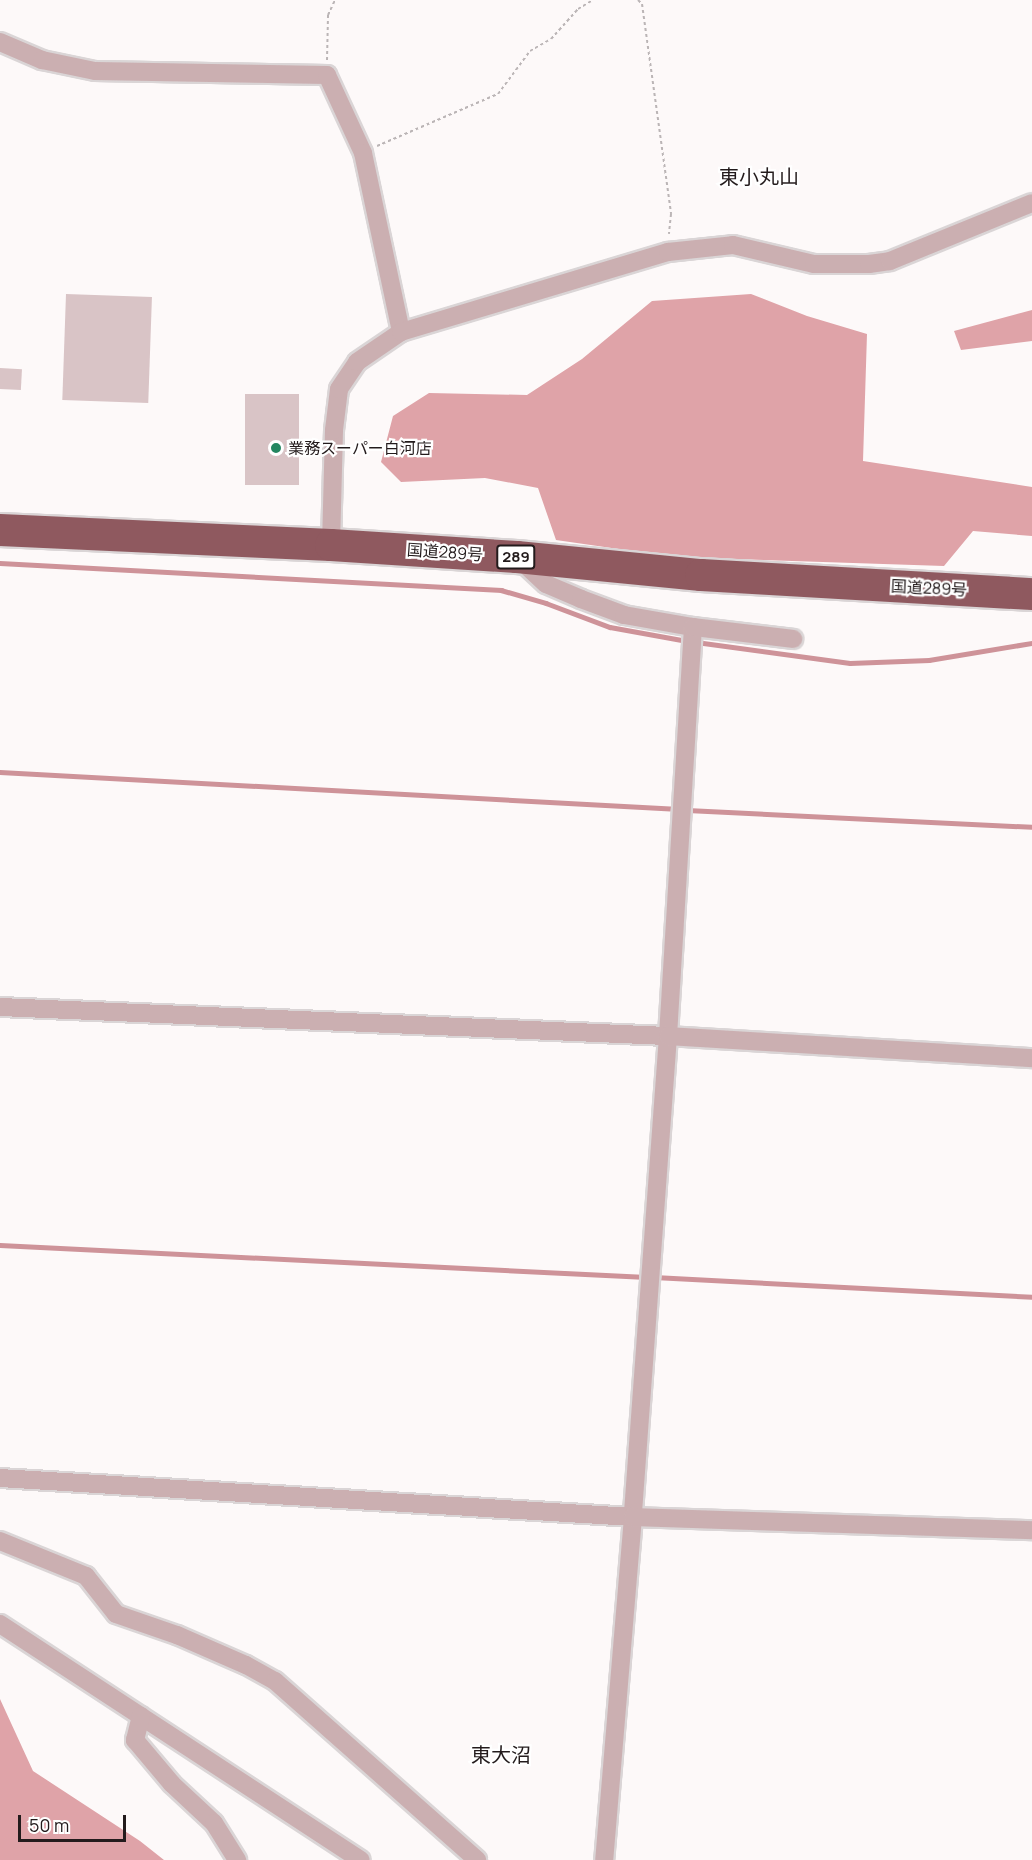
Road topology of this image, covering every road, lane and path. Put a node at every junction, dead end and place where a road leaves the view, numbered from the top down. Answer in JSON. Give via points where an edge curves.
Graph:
{"nodes":[{"id":1,"x":335,"y":0,"type":"edge"},
{"id":2,"x":592,"y":0,"type":"edge"},
{"id":3,"x":638,"y":0,"type":"edge"},
{"id":4,"x":0,"y":42,"type":"edge"},
{"id":5,"x":327,"y":75,"type":"junction"},
{"id":6,"x":363,"y":153,"type":"junction"},
{"id":7,"x":1032,"y":203,"type":"edge"},
{"id":8,"x":668,"y":252,"type":"junction"},
{"id":9,"x":401,"y":332,"type":"junction"},
{"id":10,"x":0,"y":530,"type":"edge"},
{"id":11,"x":331,"y":544,"type":"junction"},
{"id":12,"x":517,"y":557,"type":"junction"},
{"id":13,"x":1032,"y":594,"type":"edge"},
{"id":14,"x":693,"y":627,"type":"junction"},
{"id":15,"x":794,"y":639,"type":"dead end"},
{"id":16,"x":0,"y":1007,"type":"edge"},
{"id":17,"x":668,"y":1036,"type":"junction"},
{"id":18,"x":1032,"y":1058,"type":"edge"},
{"id":19,"x":0,"y":1478,"type":"edge"},
{"id":20,"x":633,"y":1517,"type":"junction"},
{"id":21,"x":1032,"y":1530,"type":"edge"},
{"id":22,"x":0,"y":1541,"type":"edge"},
{"id":23,"x":0,"y":1624,"type":"edge"},
{"id":24,"x":141,"y":1716,"type":"junction"},
{"id":25,"x":237,"y":1860,"type":"edge"},
{"id":26,"x":362,"y":1860,"type":"edge"},
{"id":27,"x":477,"y":1860,"type":"edge"},
{"id":28,"x":604,"y":1860,"type":"edge"}],
"edges":[{"from":1,"to":5,"type":"path","via":[[328,15]]},
{"from":2,"to":6,"type":"path","via":[[578,9],[551,39],[530,51],[498,94]]},
{"from":3,"to":8,"type":"path","via":[[642,4],[671,214]]},
{"from":4,"to":5,"type":"street","via":[[42,60],[95,71]]},
{"from":5,"to":6,"type":"street"},
{"from":6,"to":9,"type":"street"},
{"from":7,"to":8,"type":"street","via":[[948,240],[890,261],[869,264],[814,264],[733,245]]},
{"from":8,"to":9,"type":"street"},
{"from":9,"to":11,"type":"street","via":[[357,362],[339,389]]},
{"from":10,"to":11,"type":"highway","name":"国道289号","number":"289"},
{"from":11,"to":12,"type":"highway","name":"国道289号","number":"289"},
{"from":12,"to":13,"type":"highway","name":"国道289号","number":"289","via":[[701,575]]},
{"from":12,"to":14,"type":"street","via":[[546,584],[581,599],[624,615]]},
{"from":14,"to":15,"type":"street"},
{"from":14,"to":17,"type":"street"},
{"from":16,"to":17,"type":"street"},
{"from":17,"to":18,"type":"street"},
{"from":17,"to":20,"type":"street"},
{"from":19,"to":20,"type":"street"},
{"from":20,"to":21,"type":"street"},
{"from":20,"to":28,"type":"street"},
{"from":22,"to":27,"type":"street","via":[[86,1576],[116,1614],[177,1635],[275,1681]]},
{"from":23,"to":24,"type":"street"},
{"from":24,"to":25,"type":"street","via":[[135,1740],[172,1785],[214,1823]]},
{"from":24,"to":26,"type":"street"}]}
